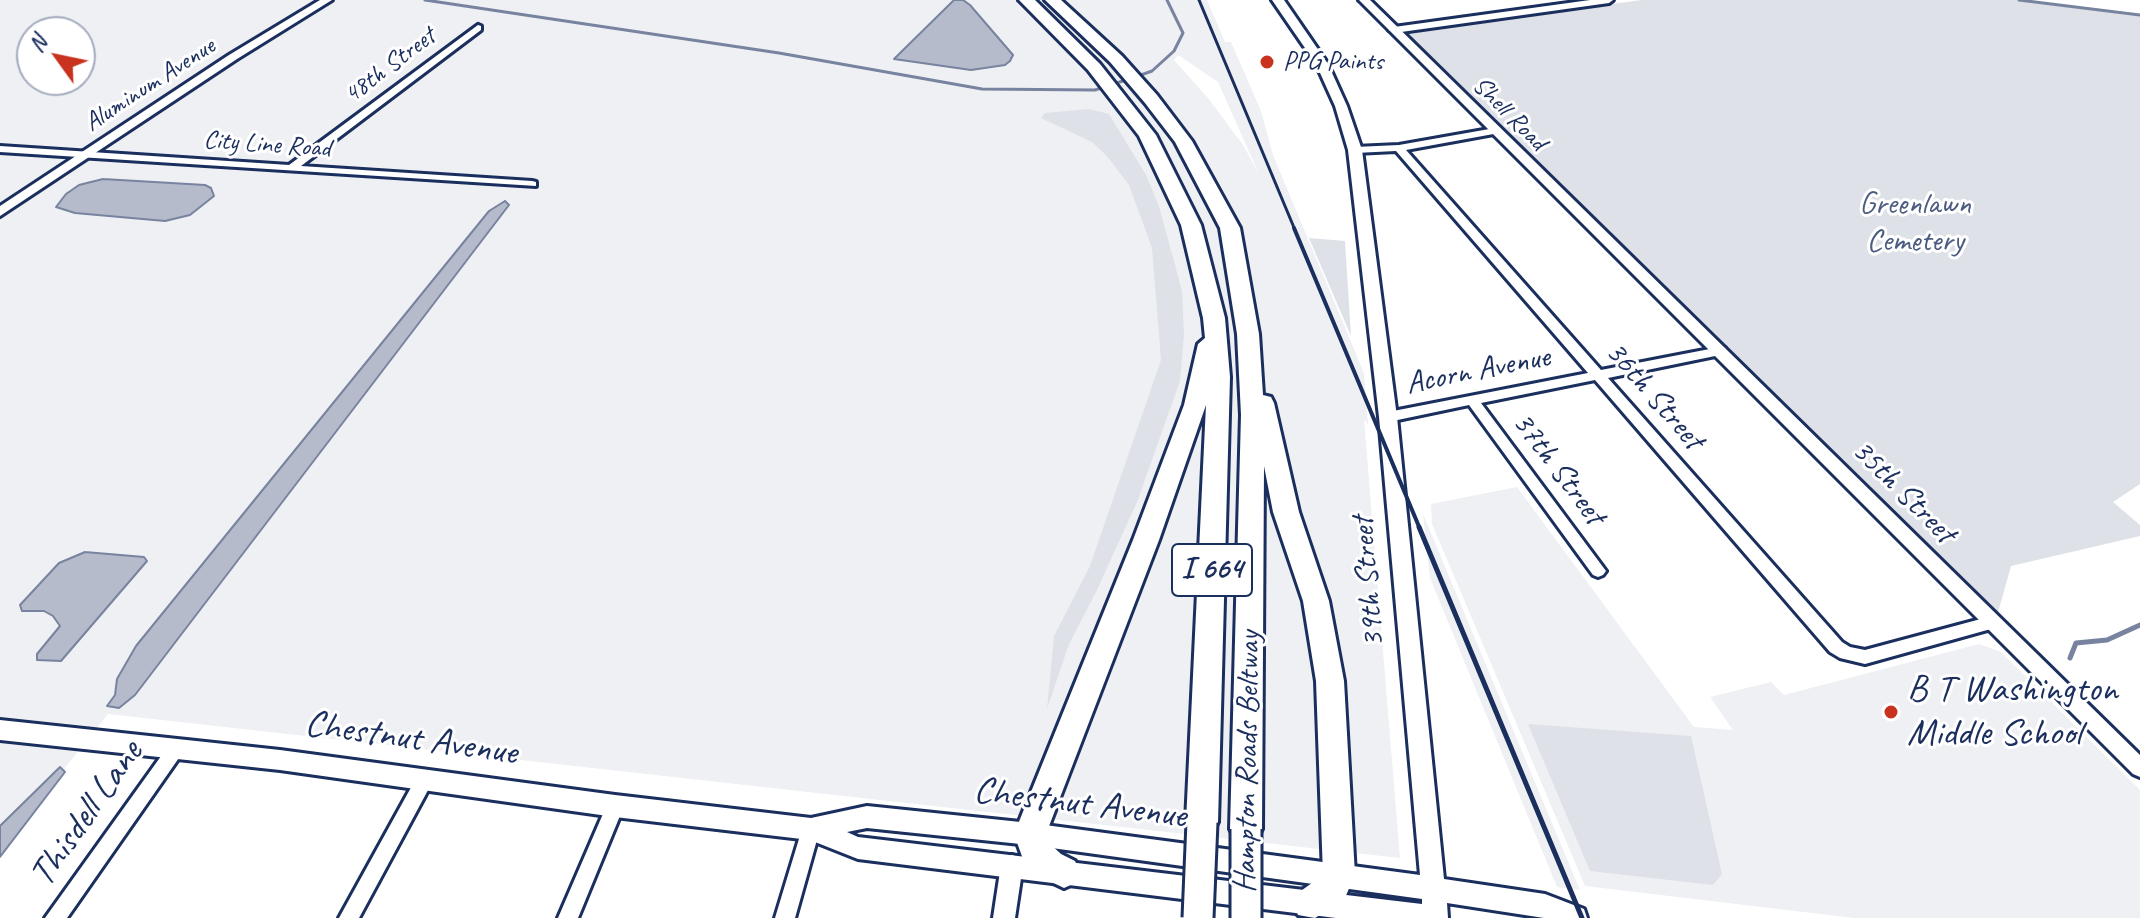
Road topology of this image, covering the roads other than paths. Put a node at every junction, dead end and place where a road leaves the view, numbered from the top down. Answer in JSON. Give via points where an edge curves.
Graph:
{"nodes":[{"id":1,"x":327,"y":0,"type":"edge"},
{"id":2,"x":1026,"y":0,"type":"edge"},
{"id":3,"x":1052,"y":0,"type":"edge"},
{"id":4,"x":1278,"y":0,"type":"edge"},
{"id":5,"x":1364,"y":0,"type":"edge"},
{"id":6,"x":1609,"y":0,"type":"edge"},
{"id":7,"x":478,"y":28,"type":"dead end"},
{"id":8,"x":1394,"y":30,"type":"junction"},
{"id":9,"x":1495,"y":131,"type":"junction"},
{"id":10,"x":1399,"y":148,"type":"junction"},
{"id":11,"x":0,"y":149,"type":"edge"},
{"id":12,"x":1355,"y":150,"type":"junction"},
{"id":13,"x":84,"y":154,"type":"junction"},
{"id":14,"x":290,"y":169,"type":"junction"},
{"id":15,"x":532,"y":184,"type":"dead end"},
{"id":16,"x":0,"y":212,"type":"edge"},
{"id":17,"x":1625,"y":257,"type":"joint"},
{"id":18,"x":1214,"y":318,"type":"junction"},
{"id":19,"x":1248,"y":334,"type":"junction"},
{"id":20,"x":1720,"y":351,"type":"junction"},
{"id":21,"x":1599,"y":376,"type":"junction"},
{"id":22,"x":1472,"y":400,"type":"junction"},
{"id":23,"x":1388,"y":417,"type":"junction"},
{"id":24,"x":1598,"y":571,"type":"dead end"},
{"id":25,"x":1992,"y":622,"type":"junction"},
{"id":26,"x":0,"y":730,"type":"edge"},
{"id":27,"x":175,"y":750,"type":"junction"},
{"id":28,"x":2140,"y":768,"type":"edge"},
{"id":29,"x":425,"y":779,"type":"junction"},
{"id":30,"x":615,"y":806,"type":"junction"},
{"id":31,"x":811,"y":829,"type":"junction"},
{"id":32,"x":1030,"y":834,"type":"junction"},
{"id":33,"x":1012,"y":865,"type":"junction"},
{"id":34,"x":1064,"y":872,"type":"junction"},
{"id":35,"x":1339,"y":875,"type":"junction"},
{"id":36,"x":1433,"y":889,"type":"junction"},
{"id":37,"x":1310,"y":904,"type":"junction"},
{"id":38,"x":55,"y":918,"type":"edge"},
{"id":39,"x":349,"y":918,"type":"edge"},
{"id":40,"x":568,"y":918,"type":"edge"},
{"id":41,"x":785,"y":918,"type":"edge"},
{"id":42,"x":1004,"y":918,"type":"edge"},
{"id":43,"x":1198,"y":918,"type":"edge"},
{"id":44,"x":1246,"y":918,"type":"edge"},
{"id":45,"x":1436,"y":918,"type":"edge"},
{"id":46,"x":1575,"y":918,"type":"edge"}],
"edges":[{"from":1,"to":13,"type":"street","name":"Aluminum Avenue"},
{"from":2,"to":18,"type":"highway","name":"Hampton Roads Beltway","number":"I 664","via":[[1128,107],[1168,173],[1191,225]]},
{"from":3,"to":19,"type":"highway","name":"Hampton Roads Beltway","number":"I 664","via":[[1116,59],[1183,141],[1230,228]]},
{"from":4,"to":12,"type":"main road","name":"39th Street","via":[[1322,64]]},
{"from":5,"to":8,"type":"street","name":"Shell Road"},
{"from":6,"to":8,"type":"street"},
{"from":7,"to":14,"type":"street","name":"48th Street"},
{"from":8,"to":9,"type":"street","name":"Shell Road"},
{"from":9,"to":10,"type":"street"},
{"from":9,"to":17,"type":"street","name":"Shell Road"},
{"from":10,"to":12,"type":"street"},
{"from":10,"to":21,"type":"street","name":"36th Street"},
{"from":11,"to":13,"type":"street","name":"City Line Road"},
{"from":12,"to":23,"type":"main road","name":"39th Street"},
{"from":13,"to":14,"type":"street","name":"City Line Road"},
{"from":13,"to":16,"type":"street","name":"Aluminum Avenue"},
{"from":14,"to":15,"type":"street","name":"City Line Road"},
{"from":17,"to":20,"type":"street","name":"35th Street"},
{"from":18,"to":32,"type":"highway","via":[[1195,405]]},
{"from":18,"to":43,"type":"highway","name":"Hampton Roads Beltway","number":"I 664","bridge":true,"via":[[1219,377]]},
{"from":19,"to":35,"type":"highway","via":[[1286,512],[1324,640]]},
{"from":19,"to":44,"type":"highway","name":"Hampton Roads Beltway","number":"I 664","bridge":true,"via":[[1253,415]]},
{"from":20,"to":21,"type":"street","name":"Acorn Avenue"},
{"from":20,"to":25,"type":"street","name":"35th Street"},
{"from":21,"to":22,"type":"street","name":"Acorn Avenue"},
{"from":21,"to":25,"type":"street","name":"36th Street","via":[[1829,640],[1846,653],[1878,653]]},
{"from":22,"to":23,"type":"street","name":"Acorn Avenue"},
{"from":22,"to":24,"type":"street","name":"37th Street"},
{"from":23,"to":36,"type":"main road","name":"39th Street"},
{"from":25,"to":28,"type":"street","name":"35th Street"},
{"from":26,"to":27,"type":"main road","name":"Chestnut Avenue"},
{"from":27,"to":29,"type":"main road","name":"Chestnut Avenue"},
{"from":27,"to":38,"type":"street","name":"Thisdell Lane"},
{"from":29,"to":30,"type":"main road","name":"Chestnut Avenue"},
{"from":29,"to":39,"type":"street"},
{"from":30,"to":31,"type":"main road","name":"Chestnut Avenue"},
{"from":30,"to":40,"type":"street"},
{"from":31,"to":32,"type":"main road","name":"Chestnut Avenue","via":[[867,817]]},
{"from":31,"to":33,"type":"main road","name":"Chestnut Avenue","via":[[858,848]]},
{"from":31,"to":41,"type":"street"},
{"from":32,"to":34,"type":"highway","via":[[1035,851]]},
{"from":32,"to":35,"type":"main road","name":"Chestnut Avenue"},
{"from":33,"to":34,"type":"main road","name":"Chestnut Avenue"},
{"from":33,"to":42,"type":"street"},
{"from":34,"to":37,"type":"main road","name":"Chestnut Avenue"},
{"from":35,"to":36,"type":"main road","name":"Chestnut Avenue"},
{"from":35,"to":37,"type":"highway","via":[[1333,889]]},
{"from":36,"to":45,"type":"main road","name":"39th Street"},
{"from":36,"to":46,"type":"main road","name":"Chestnut Avenue","via":[[1545,906]]},
{"from":37,"to":45,"type":"main road","name":"Chestnut Avenue"}]}
